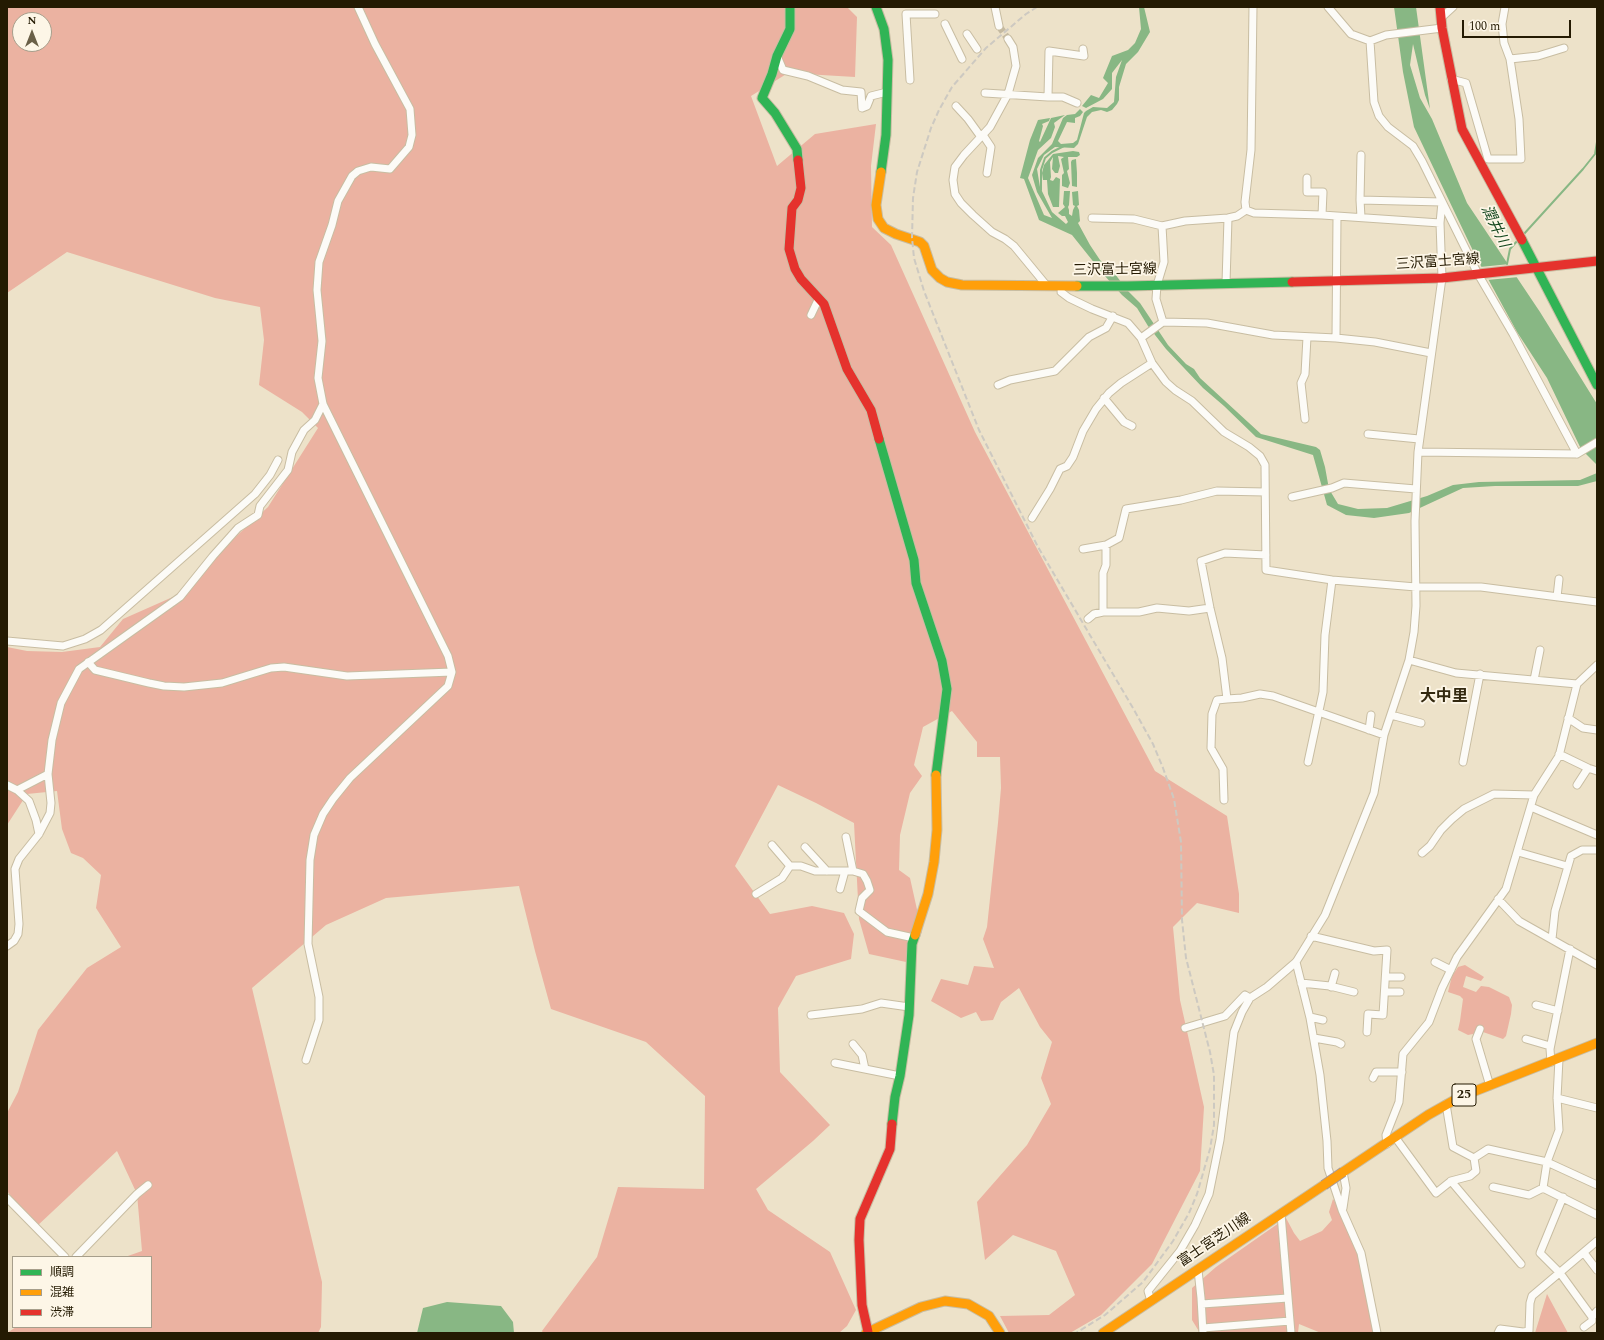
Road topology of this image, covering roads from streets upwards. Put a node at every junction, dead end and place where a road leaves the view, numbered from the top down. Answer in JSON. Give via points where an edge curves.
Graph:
{"nodes":[{"id":1,"x":358,"y":7,"type":"edge"},
{"id":2,"x":790,"y":7,"type":"edge"},
{"id":3,"x":876,"y":7,"type":"edge"},
{"id":4,"x":995,"y":7,"type":"edge"},
{"id":5,"x":1253,"y":7,"type":"edge"},
{"id":6,"x":1328,"y":7,"type":"edge"},
{"id":7,"x":1440,"y":7,"type":"edge"},
{"id":8,"x":1453,"y":7,"type":"edge"},
{"id":9,"x":1505,"y":7,"type":"edge"},
{"id":10,"x":935,"y":14,"type":"dead end"},
{"id":11,"x":1441,"y":18,"type":"junction"},
{"id":12,"x":945,"y":24,"type":"dead end"},
{"id":13,"x":999,"y":26,"type":"tunnel mouth"},
{"id":14,"x":1438,"y":29,"type":"junction"},
{"id":15,"x":967,"y":34,"type":"dead end"},
{"id":16,"x":1008,"y":39,"type":"tunnel mouth"},
{"id":17,"x":1370,"y":42,"type":"junction"},
{"id":18,"x":1564,"y":48,"type":"dead end"},
{"id":19,"x":977,"y":49,"type":"dead end"},
{"id":20,"x":1083,"y":49,"type":"dead end"},
{"id":21,"x":777,"y":56,"type":"junction"},
{"id":22,"x":962,"y":59,"type":"dead end"},
{"id":23,"x":1510,"y":59,"type":"junction"},
{"id":24,"x":1451,"y":79,"type":"junction"},
{"id":25,"x":910,"y":80,"type":"dead end"},
{"id":26,"x":887,"y":92,"type":"junction"},
{"id":27,"x":986,"y":93,"type":"dead end"},
{"id":28,"x":1008,"y":94,"type":"junction"},
{"id":29,"x":1048,"y":97,"type":"junction"},
{"id":30,"x":1077,"y":103,"type":"dead end"},
{"id":31,"x":956,"y":106,"type":"dead end"},
{"id":32,"x":982,"y":136,"type":"junction"},
{"id":33,"x":1486,"y":151,"type":"junction"},
{"id":34,"x":1361,"y":155,"type":"dead end"},
{"id":35,"x":1480,"y":164,"type":"junction"},
{"id":36,"x":987,"y":173,"type":"dead end"},
{"id":37,"x":1307,"y":178,"type":"dead end"},
{"id":38,"x":1360,"y":200,"type":"junction"},
{"id":39,"x":1442,"y":202,"type":"junction"},
{"id":40,"x":1246,"y":210,"type":"junction"},
{"id":41,"x":1322,"y":215,"type":"junction"},
{"id":42,"x":1337,"y":216,"type":"junction"},
{"id":43,"x":1361,"y":217,"type":"junction"},
{"id":44,"x":1092,"y":218,"type":"dead end"},
{"id":45,"x":1228,"y":218,"type":"junction"},
{"id":46,"x":1440,"y":223,"type":"junction"},
{"id":47,"x":1162,"y":226,"type":"junction"},
{"id":48,"x":1597,"y":261,"type":"edge"},
{"id":49,"x":1534,"y":268,"type":"junction"},
{"id":50,"x":1480,"y":274,"type":"junction"},
{"id":51,"x":1442,"y":278,"type":"junction"},
{"id":52,"x":1337,"y":282,"type":"junction"},
{"id":53,"x":1226,"y":284,"type":"junction"},
{"id":54,"x":1157,"y":285,"type":"junction"},
{"id":55,"x":1047,"y":286,"type":"junction"},
{"id":56,"x":1062,"y":286,"type":"junction"},
{"id":57,"x":819,"y":298,"type":"junction"},
{"id":58,"x":810,"y":315,"type":"dead end"},
{"id":59,"x":1113,"y":316,"type":"junction"},
{"id":60,"x":1160,"y":324,"type":"junction"},
{"id":61,"x":1307,"y":337,"type":"junction"},
{"id":62,"x":1141,"y":338,"type":"junction"},
{"id":63,"x":1336,"y":338,"type":"junction"},
{"id":64,"x":1431,"y":353,"type":"junction"},
{"id":65,"x":1152,"y":363,"type":"junction"},
{"id":66,"x":998,"y":385,"type":"dead end"},
{"id":67,"x":1597,"y":385,"type":"edge"},
{"id":68,"x":1104,"y":398,"type":"junction"},
{"id":69,"x":323,"y":404,"type":"junction"},
{"id":70,"x":1305,"y":419,"type":"dead end"},
{"id":71,"x":1132,"y":426,"type":"dead end"},
{"id":72,"x":1368,"y":434,"type":"dead end"},
{"id":73,"x":1419,"y":439,"type":"junction"},
{"id":74,"x":1597,"y":442,"type":"edge"},
{"id":75,"x":1418,"y":452,"type":"junction"},
{"id":76,"x":1577,"y":454,"type":"junction"},
{"id":77,"x":278,"y":460,"type":"dead end"},
{"id":78,"x":1265,"y":492,"type":"junction"},
{"id":79,"x":1416,"y":492,"type":"junction"},
{"id":80,"x":1292,"y":497,"type":"dead end"},
{"id":81,"x":1032,"y":518,"type":"dead end"},
{"id":82,"x":1106,"y":545,"type":"junction"},
{"id":83,"x":1083,"y":549,"type":"dead end"},
{"id":84,"x":1266,"y":554,"type":"junction"},
{"id":85,"x":1559,"y":579,"type":"dead end"},
{"id":86,"x":1332,"y":580,"type":"junction"},
{"id":87,"x":1416,"y":587,"type":"junction"},
{"id":88,"x":1557,"y":597,"type":"junction"},
{"id":89,"x":1597,"y":602,"type":"edge"},
{"id":90,"x":1210,"y":608,"type":"junction"},
{"id":91,"x":1103,"y":612,"type":"junction"},
{"id":92,"x":1088,"y":619,"type":"dead end"},
{"id":93,"x":7,"y":641,"type":"edge"},
{"id":94,"x":1540,"y":650,"type":"dead end"},
{"id":95,"x":1409,"y":660,"type":"junction"},
{"id":96,"x":88,"y":662,"type":"junction"},
{"id":97,"x":1597,"y":666,"type":"edge"},
{"id":98,"x":452,"y":672,"type":"junction"},
{"id":99,"x":1480,"y":674,"type":"junction"},
{"id":100,"x":1534,"y":680,"type":"junction"},
{"id":101,"x":1577,"y":684,"type":"junction"},
{"id":102,"x":1226,"y":699,"type":"junction"},
{"id":103,"x":1318,"y":713,"type":"junction"},
{"id":104,"x":1371,"y":715,"type":"dead end"},
{"id":105,"x":1391,"y":715,"type":"junction"},
{"id":106,"x":1568,"y":718,"type":"junction"},
{"id":107,"x":1421,"y":723,"type":"dead end"},
{"id":108,"x":1369,"y":730,"type":"junction"},
{"id":109,"x":1597,"y":730,"type":"edge"},
{"id":110,"x":1384,"y":735,"type":"junction"},
{"id":111,"x":1559,"y":754,"type":"junction"},
{"id":112,"x":1308,"y":762,"type":"dead end"},
{"id":113,"x":1462,"y":762,"type":"dead end"},
{"id":114,"x":1588,"y":768,"type":"junction"},
{"id":115,"x":1597,"y":772,"type":"edge"},
{"id":116,"x":48,"y":774,"type":"junction"},
{"id":117,"x":7,"y":785,"type":"edge"},
{"id":118,"x":1577,"y":785,"type":"dead end"},
{"id":119,"x":17,"y":790,"type":"junction"},
{"id":120,"x":1534,"y":795,"type":"junction"},
{"id":121,"x":1224,"y":800,"type":"dead end"},
{"id":122,"x":1531,"y":807,"type":"junction"},
{"id":123,"x":39,"y":834,"type":"junction"},
{"id":124,"x":1597,"y":835,"type":"edge"},
{"id":125,"x":846,"y":837,"type":"dead end"},
{"id":126,"x":772,"y":845,"type":"dead end"},
{"id":127,"x":805,"y":847,"type":"dead end"},
{"id":128,"x":1597,"y":850,"type":"edge"},
{"id":129,"x":1518,"y":852,"type":"junction"},
{"id":130,"x":1422,"y":853,"type":"dead end"},
{"id":131,"x":790,"y":866,"type":"junction"},
{"id":132,"x":1567,"y":866,"type":"junction"},
{"id":133,"x":828,"y":871,"type":"junction"},
{"id":134,"x":845,"y":871,"type":"junction"},
{"id":135,"x":853,"y":871,"type":"junction"},
{"id":136,"x":840,"y":889,"type":"dead end"},
{"id":137,"x":756,"y":894,"type":"dead end"},
{"id":138,"x":1498,"y":899,"type":"junction"},
{"id":139,"x":1311,"y":936,"type":"junction"},
{"id":140,"x":914,"y":938,"type":"junction"},
{"id":141,"x":1552,"y":939,"type":"junction"},
{"id":142,"x":7,"y":946,"type":"edge"},
{"id":143,"x":1570,"y":949,"type":"junction"},
{"id":144,"x":1296,"y":962,"type":"junction"},
{"id":145,"x":1435,"y":962,"type":"dead end"},
{"id":146,"x":1597,"y":965,"type":"edge"},
{"id":147,"x":1451,"y":970,"type":"junction"},
{"id":148,"x":1335,"y":973,"type":"dead end"},
{"id":149,"x":1386,"y":977,"type":"junction"},
{"id":150,"x":1401,"y":977,"type":"dead end"},
{"id":151,"x":1301,"y":983,"type":"junction"},
{"id":152,"x":1331,"y":986,"type":"junction"},
{"id":153,"x":1354,"y":992,"type":"dead end"},
{"id":154,"x":1385,"y":992,"type":"junction"},
{"id":155,"x":1400,"y":992,"type":"dead end"},
{"id":156,"x":1250,"y":998,"type":"junction"},
{"id":157,"x":1536,"y":1005,"type":"dead end"},
{"id":158,"x":909,"y":1007,"type":"junction"},
{"id":159,"x":1558,"y":1011,"type":"junction"},
{"id":160,"x":810,"y":1015,"type":"dead end"},
{"id":161,"x":1310,"y":1018,"type":"junction"},
{"id":162,"x":1323,"y":1020,"type":"dead end"},
{"id":163,"x":1185,"y":1028,"type":"dead end"},
{"id":164,"x":1480,"y":1029,"type":"dead end"},
{"id":165,"x":1367,"y":1032,"type":"dead end"},
{"id":166,"x":1314,"y":1038,"type":"junction"},
{"id":167,"x":1526,"y":1039,"type":"dead end"},
{"id":168,"x":1597,"y":1043,"type":"edge"},
{"id":169,"x":853,"y":1044,"type":"dead end"},
{"id":170,"x":1341,"y":1044,"type":"dead end"},
{"id":171,"x":1550,"y":1046,"type":"junction"},
{"id":172,"x":306,"y":1060,"type":"dead end"},
{"id":173,"x":1555,"y":1061,"type":"junction"},
{"id":174,"x":835,"y":1063,"type":"dead end"},
{"id":175,"x":865,"y":1069,"type":"junction"},
{"id":176,"x":1402,"y":1072,"type":"junction"},
{"id":177,"x":900,"y":1076,"type":"junction"},
{"id":178,"x":1373,"y":1078,"type":"dead end"},
{"id":179,"x":1490,"y":1086,"type":"junction"},
{"id":180,"x":1557,"y":1098,"type":"junction"},
{"id":181,"x":1446,"y":1104,"type":"junction"},
{"id":182,"x":1597,"y":1108,"type":"edge"},
{"id":183,"x":1395,"y":1137,"type":"junction"},
{"id":184,"x":1387,"y":1144,"type":"junction"},
{"id":185,"x":1474,"y":1158,"type":"junction"},
{"id":186,"x":1547,"y":1162,"type":"junction"},
{"id":187,"x":1344,"y":1172,"type":"junction"},
{"id":188,"x":1451,"y":1181,"type":"junction"},
{"id":189,"x":148,"y":1185,"type":"dead end"},
{"id":190,"x":1597,"y":1185,"type":"edge"},
{"id":191,"x":1493,"y":1187,"type":"dead end"},
{"id":192,"x":1543,"y":1188,"type":"junction"},
{"id":193,"x":1563,"y":1197,"type":"junction"},
{"id":194,"x":7,"y":1198,"type":"edge"},
{"id":195,"x":1342,"y":1210,"type":"junction"},
{"id":196,"x":1281,"y":1214,"type":"junction"},
{"id":197,"x":1597,"y":1215,"type":"edge"},
{"id":198,"x":1597,"y":1241,"type":"edge"},
{"id":199,"x":1584,"y":1252,"type":"junction"},
{"id":200,"x":64,"y":1256,"type":"edge"},
{"id":201,"x":77,"y":1256,"type":"edge"},
{"id":202,"x":1521,"y":1264,"type":"dead end"},
{"id":203,"x":1198,"y":1270,"type":"junction"},
{"id":204,"x":1597,"y":1270,"type":"edge"},
{"id":205,"x":1560,"y":1273,"type":"junction"},
{"id":206,"x":1288,"y":1298,"type":"junction"},
{"id":207,"x":1150,"y":1301,"type":"junction"},
{"id":208,"x":1202,"y":1304,"type":"junction"},
{"id":209,"x":1594,"y":1314,"type":"edge"},
{"id":210,"x":1290,"y":1321,"type":"junction"},
{"id":211,"x":1584,"y":1326,"type":"dead end"},
{"id":212,"x":1203,"y":1330,"type":"edge"},
{"id":213,"x":867,"y":1332,"type":"edge"},
{"id":214,"x":1000,"y":1333,"type":"edge"},
{"id":215,"x":1103,"y":1333,"type":"edge"},
{"id":216,"x":1291,"y":1333,"type":"edge"},
{"id":217,"x":1377,"y":1333,"type":"edge"},
{"id":218,"x":1498,"y":1333,"type":"edge"}],
"edges":[{"from":1,"to":69,"type":"street","via":[[410,109],[412,135],[409,147],[390,169],[371,167],[358,171],[352,176],[338,202],[319,262],[317,290],[322,341],[318,378]]},
{"from":2,"to":21,"type":"street","via":[[790,29]]},
{"from":3,"to":26,"type":"street","name":"三沢富士宮線","via":[[884,28],[888,60]]},
{"from":4,"to":13,"type":"street"},
{"from":5,"to":40,"type":"street","via":[[1251,150]]},
{"from":6,"to":17,"type":"street","via":[[1351,34]]},
{"from":7,"to":11,"type":"street"},
{"from":8,"to":11,"type":"street"},
{"from":9,"to":23,"type":"street","via":[[1502,24],[1504,43]]},
{"from":10,"to":25,"type":"street","via":[[906,14]]},
{"from":11,"to":14,"type":"street"},
{"from":12,"to":22,"type":"street"},
{"from":14,"to":17,"type":"street","via":[[1386,35]]},
{"from":14,"to":24,"type":"street"},
{"from":15,"to":19,"type":"street"},
{"from":16,"to":28,"type":"street","via":[[1013,47],[1016,66]]},
{"from":17,"to":39,"type":"street","via":[[1374,102],[1379,116],[1388,127],[1413,146]]},
{"from":18,"to":23,"type":"street","via":[[1538,56]]},
{"from":20,"to":29,"type":"street","via":[[1084,56],[1049,51]]},
{"from":21,"to":26,"type":"street","via":[[783,70],[808,76],[842,90],[861,92],[862,108],[867,106],[871,96]]},
{"from":21,"to":57,"type":"street","via":[[762,98],[797,149],[801,188],[798,200],[792,208],[789,249],[801,280]]},
{"from":23,"to":33,"type":"street","via":[[1519,119],[1520,159],[1488,158]]},
{"from":24,"to":33,"type":"street","via":[[1466,83]]},
{"from":24,"to":35,"type":"street","via":[[1462,129]]},
{"from":26,"to":55,"type":"street","name":"三沢富士宮線","via":[[886,135],[876,205],[878,219],[884,228],[920,242],[924,246],[932,270],[948,282],[962,285]]},
{"from":27,"to":28,"type":"street"},
{"from":28,"to":29,"type":"street"},
{"from":28,"to":32,"type":"street","via":[[990,127]]},
{"from":29,"to":30,"type":"street","via":[[1063,97]]},
{"from":31,"to":32,"type":"street"},
{"from":32,"to":36,"type":"street","via":[[991,147]]},
{"from":32,"to":55,"type":"street","via":[[955,166],[955,194],[992,232],[1014,246]]},
{"from":33,"to":35,"type":"street"},
{"from":34,"to":38,"type":"street"},
{"from":35,"to":49,"type":"street","via":[[1523,242]]},
{"from":37,"to":41,"type":"street","via":[[1307,192],[1323,192]]},
{"from":38,"to":39,"type":"street"},
{"from":38,"to":43,"type":"street"},
{"from":39,"to":46,"type":"street"},
{"from":39,"to":50,"type":"street"},
{"from":40,"to":41,"type":"street","via":[[1254,213]]},
{"from":40,"to":45,"type":"street"},
{"from":41,"to":42,"type":"street"},
{"from":42,"to":43,"type":"street"},
{"from":42,"to":52,"type":"street"},
{"from":43,"to":46,"type":"street"},
{"from":44,"to":47,"type":"street","via":[[1134,219]]},
{"from":45,"to":47,"type":"street","via":[[1185,221]]},
{"from":45,"to":53,"type":"street"},
{"from":46,"to":51,"type":"street"},
{"from":47,"to":54,"type":"street","via":[[1164,262]]},
{"from":48,"to":49,"type":"street","name":"三沢富士宮線"},
{"from":49,"to":50,"type":"street","name":"三沢富士宮線"},
{"from":49,"to":67,"type":"street"},
{"from":50,"to":51,"type":"street","name":"三沢富士宮線"},
{"from":50,"to":76,"type":"street"},
{"from":51,"to":52,"type":"street","name":"三沢富士宮線"},
{"from":51,"to":64,"type":"street"},
{"from":52,"to":53,"type":"street","name":"三沢富士宮線"},
{"from":52,"to":63,"type":"street"},
{"from":53,"to":54,"type":"street","name":"三沢富士宮線"},
{"from":54,"to":56,"type":"street","name":"三沢富士宮線"},
{"from":54,"to":60,"type":"street","via":[[1156,299]]},
{"from":55,"to":56,"type":"street","name":"三沢富士宮線"},
{"from":56,"to":59,"type":"street","via":[[1061,292],[1069,298]]},
{"from":57,"to":58,"type":"street"},
{"from":57,"to":140,"type":"street","via":[[824,304],[847,369],[871,410],[914,560],[916,583],[942,661],[947,689],[936,775],[937,830],[934,862],[928,894]]},
{"from":59,"to":62,"type":"street","via":[[1128,323]]},
{"from":59,"to":66,"type":"street","via":[[1106,328],[1089,337],[1055,371]]},
{"from":60,"to":61,"type":"street","via":[[1207,323],[1273,335]]},
{"from":60,"to":62,"type":"street"},
{"from":61,"to":63,"type":"street"},
{"from":61,"to":70,"type":"street","via":[[1305,374],[1301,383]]},
{"from":62,"to":65,"type":"street"},
{"from":63,"to":64,"type":"street","via":[[1395,345]]},
{"from":64,"to":73,"type":"street"},
{"from":65,"to":68,"type":"street","via":[[1121,383]]},
{"from":65,"to":78,"type":"street","via":[[1166,382],[1192,401],[1224,432],[1260,456],[1265,464]]},
{"from":68,"to":71,"type":"street","via":[[1124,422]]},
{"from":68,"to":81,"type":"street","via":[[1091,415],[1067,466],[1060,469]]},
{"from":69,"to":96,"type":"street","via":[[314,420],[304,430],[292,452],[288,470],[260,506],[258,515],[238,528],[180,597]]},
{"from":69,"to":98,"type":"street","via":[[448,656]]},
{"from":72,"to":73,"type":"street"},
{"from":73,"to":75,"type":"street"},
{"from":74,"to":76,"type":"street"},
{"from":75,"to":76,"type":"street"},
{"from":75,"to":79,"type":"street"},
{"from":77,"to":93,"type":"street","via":[[270,476],[255,494],[101,630],[63,646]]},
{"from":78,"to":82,"type":"street","via":[[1217,492],[1126,509],[1119,538]]},
{"from":78,"to":84,"type":"street"},
{"from":79,"to":80,"type":"street","via":[[1344,483]]},
{"from":79,"to":87,"type":"street"},
{"from":82,"to":83,"type":"street"},
{"from":82,"to":91,"type":"street","via":[[1106,565],[1102,573]]},
{"from":84,"to":86,"type":"street","via":[[1266,570]]},
{"from":84,"to":90,"type":"street","via":[[1225,553],[1201,561]]},
{"from":85,"to":88,"type":"street"},
{"from":86,"to":87,"type":"street"},
{"from":86,"to":103,"type":"street","via":[[1323,692]]},
{"from":87,"to":88,"type":"street","via":[[1472,586]]},
{"from":87,"to":95,"type":"street","via":[[1414,632]]},
{"from":88,"to":89,"type":"street"},
{"from":90,"to":91,"type":"street","via":[[1189,611],[1157,608],[1139,612]]},
{"from":90,"to":102,"type":"street","via":[[1222,658]]},
{"from":91,"to":92,"type":"street"},
{"from":94,"to":100,"type":"street"},
{"from":95,"to":99,"type":"street","via":[[1456,673]]},
{"from":95,"to":105,"type":"street"},
{"from":96,"to":98,"type":"street","via":[[95,670],[157,685],[184,687],[222,683],[271,668],[284,667],[347,676]]},
{"from":96,"to":116,"type":"street","via":[[79,669],[61,703],[52,740]]},
{"from":97,"to":101,"type":"street"},
{"from":98,"to":172,"type":"street","via":[[448,686],[350,778],[326,809],[314,835],[310,860],[308,944],[319,997],[319,1020]]},
{"from":99,"to":100,"type":"street"},
{"from":99,"to":113,"type":"street"},
{"from":100,"to":101,"type":"street"},
{"from":101,"to":106,"type":"street"},
{"from":102,"to":103,"type":"street","via":[[1260,694],[1273,696]]},
{"from":102,"to":121,"type":"street","via":[[1217,700],[1212,714],[1211,748],[1223,769]]},
{"from":103,"to":108,"type":"street"},
{"from":103,"to":112,"type":"street"},
{"from":104,"to":108,"type":"street"},
{"from":105,"to":107,"type":"street"},
{"from":105,"to":110,"type":"street"},
{"from":106,"to":109,"type":"street","via":[[1583,728]]},
{"from":106,"to":111,"type":"street"},
{"from":108,"to":110,"type":"street"},
{"from":110,"to":139,"type":"street","via":[[1374,793],[1325,915]]},
{"from":111,"to":114,"type":"street"},
{"from":111,"to":120,"type":"street"},
{"from":114,"to":115,"type":"street"},
{"from":114,"to":118,"type":"street"},
{"from":116,"to":119,"type":"street"},
{"from":116,"to":123,"type":"street","via":[[50,813]]},
{"from":117,"to":119,"type":"street"},
{"from":119,"to":123,"type":"street","via":[[29,801]]},
{"from":120,"to":122,"type":"street"},
{"from":120,"to":130,"type":"street","via":[[1494,794],[1481,800],[1452,819]]},
{"from":122,"to":124,"type":"street"},
{"from":122,"to":129,"type":"street"},
{"from":123,"to":142,"type":"street","via":[[18,859],[15,869],[18,934]]},
{"from":125,"to":135,"type":"street"},
{"from":126,"to":131,"type":"street"},
{"from":127,"to":133,"type":"street"},
{"from":128,"to":132,"type":"street","via":[[1582,850],[1571,856]]},
{"from":129,"to":132,"type":"street"},
{"from":129,"to":138,"type":"street","via":[[1506,889]]},
{"from":131,"to":133,"type":"street"},
{"from":131,"to":137,"type":"street","via":[[782,878]]},
{"from":132,"to":141,"type":"street","via":[[1555,911]]},
{"from":133,"to":134,"type":"street"},
{"from":134,"to":135,"type":"street"},
{"from":134,"to":136,"type":"street"},
{"from":135,"to":140,"type":"street","via":[[864,874],[870,890],[862,898],[859,911],[887,932]]},
{"from":138,"to":141,"type":"street","via":[[1519,921]]},
{"from":138,"to":147,"type":"street","via":[[1457,957]]},
{"from":139,"to":144,"type":"street"},
{"from":139,"to":149,"type":"street","via":[[1374,951],[1387,950]]},
{"from":140,"to":158,"type":"street"},
{"from":141,"to":143,"type":"street"},
{"from":143,"to":146,"type":"street"},
{"from":143,"to":159,"type":"street"},
{"from":144,"to":151,"type":"street"},
{"from":144,"to":156,"type":"street"},
{"from":145,"to":147,"type":"street"},
{"from":147,"to":176,"type":"street","via":[[1429,1022],[1403,1054]]},
{"from":148,"to":152,"type":"street"},
{"from":149,"to":150,"type":"street"},
{"from":149,"to":154,"type":"street"},
{"from":151,"to":152,"type":"street"},
{"from":151,"to":161,"type":"street"},
{"from":152,"to":153,"type":"street"},
{"from":154,"to":155,"type":"street"},
{"from":154,"to":165,"type":"street","via":[[1383,1015],[1368,1014]]},
{"from":156,"to":163,"type":"street","via":[[1245,995],[1225,1016]]},
{"from":156,"to":207,"type":"street","via":[[1234,1032],[1220,1140],[1209,1194],[1180,1251],[1148,1291]]},
{"from":157,"to":159,"type":"street"},
{"from":158,"to":160,"type":"street","via":[[881,1003],[862,1009]]},
{"from":158,"to":177,"type":"street"},
{"from":159,"to":171,"type":"street"},
{"from":161,"to":162,"type":"street"},
{"from":161,"to":166,"type":"street"},
{"from":164,"to":179,"type":"street","via":[[1476,1039]]},
{"from":166,"to":170,"type":"street"},
{"from":166,"to":195,"type":"street","via":[[1320,1075],[1328,1168]]},
{"from":167,"to":171,"type":"street"},
{"from":168,"to":173,"type":"street","number":"25"},
{"from":169,"to":175,"type":"street","via":[[862,1055]]},
{"from":171,"to":173,"type":"street"},
{"from":173,"to":179,"type":"street","number":"25"},
{"from":173,"to":180,"type":"street"},
{"from":174,"to":175,"type":"street"},
{"from":175,"to":177,"type":"street"},
{"from":176,"to":178,"type":"street","via":[[1376,1072]]},
{"from":176,"to":184,"type":"street","via":[[1399,1102],[1386,1135]]},
{"from":177,"to":213,"type":"street","via":[[894,1097],[890,1149],[860,1219],[862,1305]]},
{"from":179,"to":181,"type":"street","number":"25"},
{"from":180,"to":182,"type":"street"},
{"from":180,"to":186,"type":"street","via":[[1559,1130]]},
{"from":181,"to":183,"type":"street","number":"25"},
{"from":181,"to":185,"type":"street","via":[[1453,1148]]},
{"from":183,"to":184,"type":"street","number":"25"},
{"from":183,"to":188,"type":"street","via":[[1436,1193]]},
{"from":184,"to":187,"type":"street","number":"25"},
{"from":185,"to":186,"type":"street","via":[[1488,1149]]},
{"from":185,"to":188,"type":"street","via":[[1476,1171],[1470,1176]]},
{"from":186,"to":190,"type":"street"},
{"from":186,"to":192,"type":"street"},
{"from":187,"to":195,"type":"street","via":[[1346,1188]]},
{"from":187,"to":196,"type":"street","name":"富士宮芝川線","number":"25","bridge":true},
{"from":188,"to":202,"type":"street"},
{"from":189,"to":201,"type":"street"},
{"from":191,"to":192,"type":"street","via":[[1529,1194]]},
{"from":192,"to":193,"type":"street"},
{"from":193,"to":197,"type":"street"},
{"from":193,"to":205,"type":"street","via":[[1540,1253]]},
{"from":194,"to":200,"type":"street"},
{"from":195,"to":217,"type":"street","via":[[1362,1253]]},
{"from":196,"to":203,"type":"street","name":"富士宮芝川線","number":"25"},
{"from":196,"to":206,"type":"street"},
{"from":198,"to":199,"type":"street"},
{"from":199,"to":204,"type":"street"},
{"from":199,"to":205,"type":"street"},
{"from":203,"to":207,"type":"street","name":"富士宮芝川線","number":"25"},
{"from":203,"to":208,"type":"street"},
{"from":205,"to":209,"type":"street"},
{"from":205,"to":218,"type":"street","via":[[1532,1296],[1529,1331],[1500,1329]]},
{"from":206,"to":208,"type":"street"},
{"from":206,"to":210,"type":"street"},
{"from":207,"to":215,"type":"street","name":"富士宮芝川線","number":"25"},
{"from":208,"to":212,"type":"street"},
{"from":209,"to":211,"type":"street","via":[[1592,1321]]},
{"from":210,"to":212,"type":"street"},
{"from":210,"to":216,"type":"street"},
{"from":213,"to":214,"type":"street","via":[[921,1308],[945,1301],[968,1304],[989,1316]]}]}
